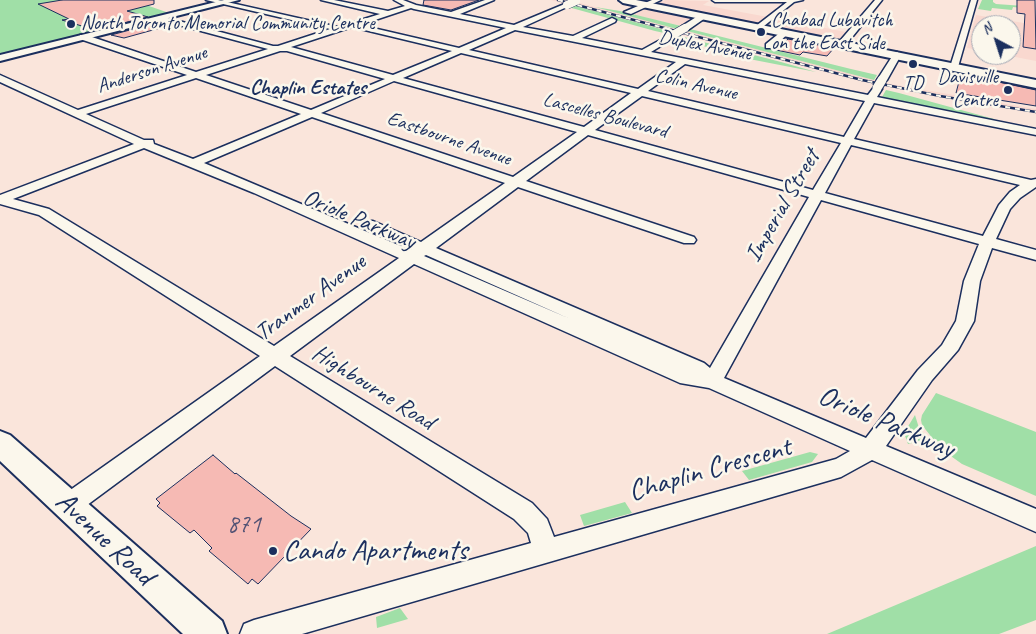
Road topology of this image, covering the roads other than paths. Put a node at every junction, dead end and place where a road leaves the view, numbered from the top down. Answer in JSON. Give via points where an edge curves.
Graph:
{"nodes":[{"id":1,"x":209,"y":0,"type":"edge"},
{"id":2,"x":235,"y":0,"type":"edge"},
{"id":3,"x":324,"y":0,"type":"edge"},
{"id":4,"x":397,"y":0,"type":"edge"},
{"id":5,"x":491,"y":0,"type":"edge"},
{"id":6,"x":577,"y":0,"type":"edge"},
{"id":7,"x":623,"y":0,"type":"edge"},
{"id":8,"x":658,"y":0,"type":"edge"},
{"id":9,"x":715,"y":0,"type":"edge"},
{"id":10,"x":748,"y":0,"type":"edge"},
{"id":11,"x":788,"y":0,"type":"edge"},
{"id":12,"x":800,"y":0,"type":"edge"},
{"id":13,"x":879,"y":0,"type":"edge"},
{"id":14,"x":974,"y":0,"type":"edge"},
{"id":15,"x":224,"y":3,"type":"junction"},
{"id":16,"x":646,"y":5,"type":"junction"},
{"id":17,"x":411,"y":6,"type":"junction"},
{"id":18,"x":628,"y":12,"type":"dead end"},
{"id":19,"x":388,"y":14,"type":"junction"},
{"id":20,"x":452,"y":15,"type":"junction"},
{"id":21,"x":704,"y":16,"type":"junction"},
{"id":22,"x":163,"y":18,"type":"junction"},
{"id":23,"x":612,"y":20,"type":"dead end"},
{"id":24,"x":352,"y":25,"type":"junction"},
{"id":25,"x":513,"y":27,"type":"junction"},
{"id":26,"x":759,"y":28,"type":"junction"},
{"id":27,"x":338,"y":29,"type":"junction"},
{"id":28,"x":785,"y":33,"type":"junction"},
{"id":29,"x":83,"y":37,"type":"junction"},
{"id":30,"x":574,"y":40,"type":"junction"},
{"id":31,"x":842,"y":44,"type":"junction"},
{"id":32,"x":769,"y":46,"type":"dead end"},
{"id":33,"x":280,"y":48,"type":"junction"},
{"id":34,"x":458,"y":50,"type":"junction"},
{"id":35,"x":644,"y":53,"type":"junction"},
{"id":36,"x":897,"y":55,"type":"junction"},
{"id":37,"x":0,"y":58,"type":"edge"},
{"id":38,"x":683,"y":61,"type":"junction"},
{"id":39,"x":748,"y":65,"type":"dead end"},
{"id":40,"x":954,"y":67,"type":"junction"},
{"id":41,"x":0,"y":71,"type":"edge"},
{"id":42,"x":740,"y":73,"type":"junction"},
{"id":43,"x":197,"y":75,"type":"junction"},
{"id":44,"x":0,"y":78,"type":"edge"},
{"id":45,"x":392,"y":78,"type":"junction"},
{"id":46,"x":1036,"y":84,"type":"edge"},
{"id":47,"x":640,"y":92,"type":"junction"},
{"id":48,"x":872,"y":99,"type":"junction"},
{"id":49,"x":89,"y":110,"type":"junction"},
{"id":50,"x":311,"y":112,"type":"junction"},
{"id":51,"x":75,"y":114,"type":"junction"},
{"id":52,"x":586,"y":131,"type":"junction"},
{"id":53,"x":1036,"y":132,"type":"edge"},
{"id":54,"x":157,"y":139,"type":"junction"},
{"id":55,"x":848,"y":140,"type":"junction"},
{"id":56,"x":144,"y":144,"type":"junction"},
{"id":57,"x":207,"y":157,"type":"junction"},
{"id":58,"x":194,"y":163,"type":"junction"},
{"id":59,"x":516,"y":182,"type":"junction"},
{"id":60,"x":1034,"y":183,"type":"edge"},
{"id":61,"x":818,"y":195,"type":"junction"},
{"id":62,"x":0,"y":200,"type":"edge"},
{"id":63,"x":689,"y":240,"type":"dead end"},
{"id":64,"x":987,"y":242,"type":"junction"},
{"id":65,"x":418,"y":252,"type":"junction"},
{"id":66,"x":1036,"y":256,"type":"edge"},
{"id":67,"x":274,"y":356,"type":"junction"},
{"id":68,"x":712,"y":381,"type":"junction"},
{"id":69,"x":0,"y":443,"type":"edge"},
{"id":70,"x":871,"y":449,"type":"junction"},
{"id":71,"x":67,"y":506,"type":"junction"},
{"id":72,"x":1036,"y":521,"type":"edge"},
{"id":73,"x":546,"y":550,"type":"junction"},
{"id":74,"x":208,"y":634,"type":"edge"},
{"id":75,"x":254,"y":634,"type":"edge"}],
"edges":[{"from":1,"to":15,"type":"street"},
{"from":2,"to":15,"type":"main road"},
{"from":3,"to":19,"type":"street"},
{"from":4,"to":17,"type":"street","name":"Duplex Avenue"},
{"from":5,"to":20,"type":"street"},
{"from":6,"to":25,"type":"street","bridge":true},
{"from":7,"to":16,"type":"main road"},
{"from":8,"to":16,"type":"street"},
{"from":9,"to":10,"type":"street"},
{"from":10,"to":11,"type":"street"},
{"from":11,"to":12,"type":"street"},
{"from":11,"to":26,"type":"street","via":[[792,2]]},
{"from":13,"to":31,"type":"street"},
{"from":14,"to":40,"type":"street"},
{"from":15,"to":22,"type":"main road"},
{"from":15,"to":27,"type":"street"},
{"from":16,"to":18,"type":"street"},
{"from":16,"to":21,"type":"main road"},
{"from":17,"to":19,"type":"street","name":"Anderson Avenue"},
{"from":17,"to":20,"type":"street","name":"Duplex Avenue"},
{"from":19,"to":24,"type":"street","name":"Anderson Avenue"},
{"from":20,"to":25,"type":"street","name":"Duplex Avenue"},
{"from":21,"to":26,"type":"main road"},
{"from":21,"to":35,"type":"street","bridge":true},
{"from":22,"to":29,"type":"main road"},
{"from":22,"to":33,"type":"street","name":"Lascelles Boulevard"},
{"from":23,"to":30,"type":"street"},
{"from":24,"to":27,"type":"street","name":"Anderson Avenue"},
{"from":24,"to":34,"type":"street","name":"Colin Avenue"},
{"from":25,"to":30,"type":"street","name":"Duplex Avenue"},
{"from":25,"to":34,"type":"street"},
{"from":26,"to":28,"type":"main road"},
{"from":27,"to":33,"type":"street","name":"Anderson Avenue"},
{"from":28,"to":31,"type":"main road"},
{"from":28,"to":32,"type":"street"},
{"from":29,"to":37,"type":"main road"},
{"from":29,"to":43,"type":"street","name":"Eastbourne Avenue"},
{"from":30,"to":35,"type":"street","name":"Duplex Avenue"},
{"from":31,"to":36,"type":"main road"},
{"from":33,"to":43,"type":"street","name":"Anderson Avenue"},
{"from":33,"to":45,"type":"street","name":"Lascelles Boulevard"},
{"from":34,"to":45,"type":"street"},
{"from":34,"to":47,"type":"street","name":"Colin Avenue"},
{"from":35,"to":38,"type":"street","name":"Duplex Avenue"},
{"from":36,"to":40,"type":"main road"},
{"from":36,"to":48,"type":"street","name":"Imperial Street"},
{"from":38,"to":42,"type":"street","name":"Duplex Avenue"},
{"from":38,"to":47,"type":"street","name":"Tranmer Avenue"},
{"from":39,"to":42,"type":"street"},
{"from":40,"to":46,"type":"main road"},
{"from":41,"to":49,"type":"street","name":"Oriole Parkway"},
{"from":42,"to":48,"type":"street","name":"Duplex Avenue"},
{"from":43,"to":49,"type":"street","name":"Anderson Avenue"},
{"from":43,"to":50,"type":"street","name":"Eastbourne Avenue"},
{"from":44,"to":51,"type":"street","name":"Oriole Parkway"},
{"from":45,"to":50,"type":"street"},
{"from":45,"to":52,"type":"street","name":"Lascelles Boulevard"},
{"from":47,"to":52,"type":"street","name":"Tranmer Avenue"},
{"from":47,"to":55,"type":"street","name":"Colin Avenue"},
{"from":48,"to":53,"type":"street","name":"Duplex Avenue"},
{"from":48,"to":55,"type":"street","name":"Imperial Street"},
{"from":49,"to":51,"type":"street","name":"Anderson Avenue"},
{"from":49,"to":54,"type":"street","name":"Oriole Parkway"},
{"from":50,"to":57,"type":"street"},
{"from":50,"to":59,"type":"street","name":"Eastbourne Avenue"},
{"from":51,"to":56,"type":"street","name":"Oriole Parkway"},
{"from":52,"to":59,"type":"street","name":"Tranmer Avenue"},
{"from":52,"to":61,"type":"street","name":"Lascelles Boulevard"},
{"from":54,"to":56,"type":"street"},
{"from":54,"to":57,"type":"street","name":"Oriole Parkway"},
{"from":55,"to":60,"type":"street","name":"Colin Avenue"},
{"from":55,"to":61,"type":"street","name":"Imperial Street"},
{"from":56,"to":58,"type":"street","name":"Oriole Parkway"},
{"from":56,"to":62,"type":"street"},
{"from":57,"to":58,"type":"street"},
{"from":57,"to":65,"type":"street","name":"Oriole Parkway"},
{"from":58,"to":65,"type":"street","name":"Oriole Parkway"},
{"from":59,"to":63,"type":"street","name":"Eastbourne Avenue"},
{"from":59,"to":65,"type":"street","name":"Tranmer Avenue"},
{"from":60,"to":64,"type":"street","name":"Chaplin Crescent","via":[[1015,195],[1004,208]]},
{"from":61,"to":64,"type":"street","name":"Lascelles Boulevard"},
{"from":61,"to":68,"type":"street","name":"Imperial Street"},
{"from":62,"to":67,"type":"street","name":"Highbourne Road","via":[[44,212]]},
{"from":64,"to":66,"type":"street","name":"Lascelles Boulevard"},
{"from":64,"to":70,"type":"street","name":"Chaplin Crescent","via":[[972,281],[965,321],[949,350],[924,375]]},
{"from":65,"to":67,"type":"street","name":"Tranmer Avenue"},
{"from":65,"to":68,"type":"street","name":"Oriole Parkway","via":[[687,378]]},
{"from":67,"to":71,"type":"street","name":"Tranmer Avenue"},
{"from":67,"to":73,"type":"street","name":"Highbourne Road","via":[[522,511],[538,527]]},
{"from":68,"to":70,"type":"street","name":"Oriole Parkway"},
{"from":69,"to":71,"type":"main road","name":"Avenue Road"},
{"from":70,"to":72,"type":"street","name":"Oriole Parkway"},
{"from":70,"to":73,"type":"street","name":"Chaplin Crescent","via":[[841,467]]},
{"from":71,"to":74,"type":"main road","name":"Avenue Road"},
{"from":73,"to":75,"type":"street","name":"Chaplin Crescent"}]}
